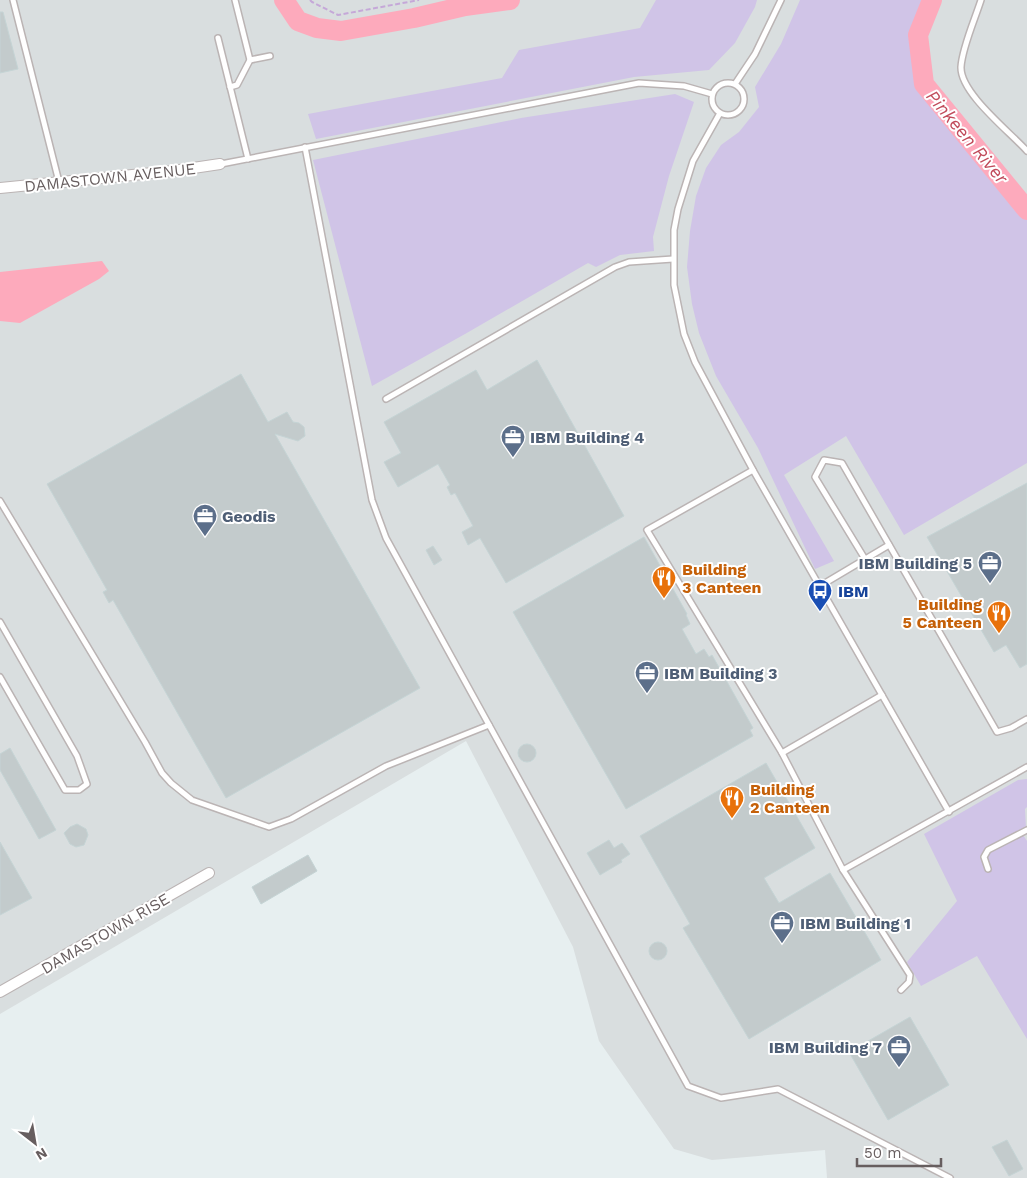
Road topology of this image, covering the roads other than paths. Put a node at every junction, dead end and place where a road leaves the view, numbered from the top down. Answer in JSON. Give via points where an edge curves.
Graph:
{"nodes":[{"id":1,"x":13,"y":0,"type":"edge"},
{"id":2,"x":235,"y":0,"type":"edge"},
{"id":3,"x":782,"y":0,"type":"edge"},
{"id":4,"x":981,"y":0,"type":"edge"},
{"id":5,"x":218,"y":38,"type":"dead end"},
{"id":6,"x":270,"y":56,"type":"dead end"},
{"id":7,"x":250,"y":60,"type":"junction"},
{"id":8,"x":735,"y":84,"type":"junction"},
{"id":9,"x":230,"y":87,"type":"junction"},
{"id":10,"x":712,"y":94,"type":"junction"},
{"id":11,"x":720,"y":114,"type":"junction"},
{"id":12,"x":305,"y":147,"type":"junction"},
{"id":13,"x":1027,"y":152,"type":"edge"},
{"id":14,"x":248,"y":159,"type":"junction"},
{"id":15,"x":220,"y":164,"type":"joint"},
{"id":16,"x":59,"y":182,"type":"junction"},
{"id":17,"x":0,"y":188,"type":"edge"},
{"id":18,"x":673,"y":259,"type":"junction"},
{"id":19,"x":386,"y":399,"type":"dead end"},
{"id":20,"x":753,"y":470,"type":"junction"},
{"id":21,"x":0,"y":502,"type":"edge"},
{"id":22,"x":890,"y":545,"type":"junction"},
{"id":23,"x":865,"y":559,"type":"junction"},
{"id":24,"x":820,"y":586,"type":"junction"},
{"id":25,"x":0,"y":622,"type":"edge"},
{"id":26,"x":0,"y":678,"type":"edge"},
{"id":27,"x":882,"y":695,"type":"junction"},
{"id":28,"x":1027,"y":719,"type":"edge"},
{"id":29,"x":489,"y":725,"type":"junction"},
{"id":30,"x":782,"y":753,"type":"junction"},
{"id":31,"x":1027,"y":767,"type":"edge"},
{"id":32,"x":949,"y":812,"type":"junction"},
{"id":33,"x":1027,"y":830,"type":"edge"},
{"id":34,"x":843,"y":870,"type":"junction"},
{"id":35,"x":988,"y":870,"type":"dead end"},
{"id":36,"x":209,"y":873,"type":"dead end"},
{"id":37,"x":901,"y":990,"type":"dead end"},
{"id":38,"x":0,"y":992,"type":"edge"},
{"id":39,"x":950,"y":1178,"type":"edge"}],
"edges":[{"from":1,"to":16,"type":"lane"},
{"from":2,"to":7,"type":"lane"},
{"from":3,"to":8,"type":"lane","via":[[755,54]]},
{"from":4,"to":13,"type":"lane","via":[[962,57],[962,76],[973,95]]},
{"from":5,"to":9,"type":"lane"},
{"from":6,"to":7,"type":"lane"},
{"from":7,"to":9,"type":"lane","via":[[237,85]]},
{"from":8,"to":10,"type":"lane","via":[[724,83]]},
{"from":8,"to":11,"type":"lane","via":[[744,96],[742,107],[730,115]]},
{"from":9,"to":14,"type":"lane"},
{"from":10,"to":11,"type":"lane","via":[[713,105]]},
{"from":10,"to":12,"type":"lane","via":[[684,86],[639,83]]},
{"from":11,"to":18,"type":"lane","via":[[693,161],[675,223]]},
{"from":12,"to":14,"type":"lane"},
{"from":12,"to":29,"type":"lane","via":[[372,500],[386,538]]},
{"from":14,"to":15,"type":"lane"},
{"from":15,"to":16,"type":"street","name":"DAMASTOWN AVENUE"},
{"from":16,"to":17,"type":"street","name":"DAMASTOWN AVENUE"},
{"from":18,"to":19,"type":"lane","via":[[629,262],[615,268]]},
{"from":18,"to":20,"type":"lane","via":[[674,285],[684,334],[695,362]]},
{"from":20,"to":24,"type":"lane"},
{"from":20,"to":30,"type":"lane","via":[[647,530]]},
{"from":21,"to":29,"type":"lane","via":[[162,772],[192,800],[269,827],[292,819],[386,766]]},
{"from":22,"to":23,"type":"lane"},
{"from":22,"to":23,"type":"lane","via":[[842,463],[824,460],[814,477]]},
{"from":22,"to":28,"type":"lane","via":[[997,732]]},
{"from":23,"to":24,"type":"lane"},
{"from":24,"to":27,"type":"lane"},
{"from":25,"to":26,"type":"lane","via":[[77,756],[87,784],[79,790],[64,790]]},
{"from":27,"to":30,"type":"lane"},
{"from":27,"to":32,"type":"lane"},
{"from":29,"to":39,"type":"lane","via":[[688,1086],[721,1098],[778,1089]]},
{"from":30,"to":34,"type":"lane"},
{"from":31,"to":32,"type":"lane"},
{"from":32,"to":34,"type":"lane"},
{"from":33,"to":35,"type":"lane","via":[[988,850],[984,857]]},
{"from":34,"to":37,"type":"lane","via":[[910,975],[909,982]]},
{"from":36,"to":38,"type":"street","name":"DAMASTOWN RISE"}]}
